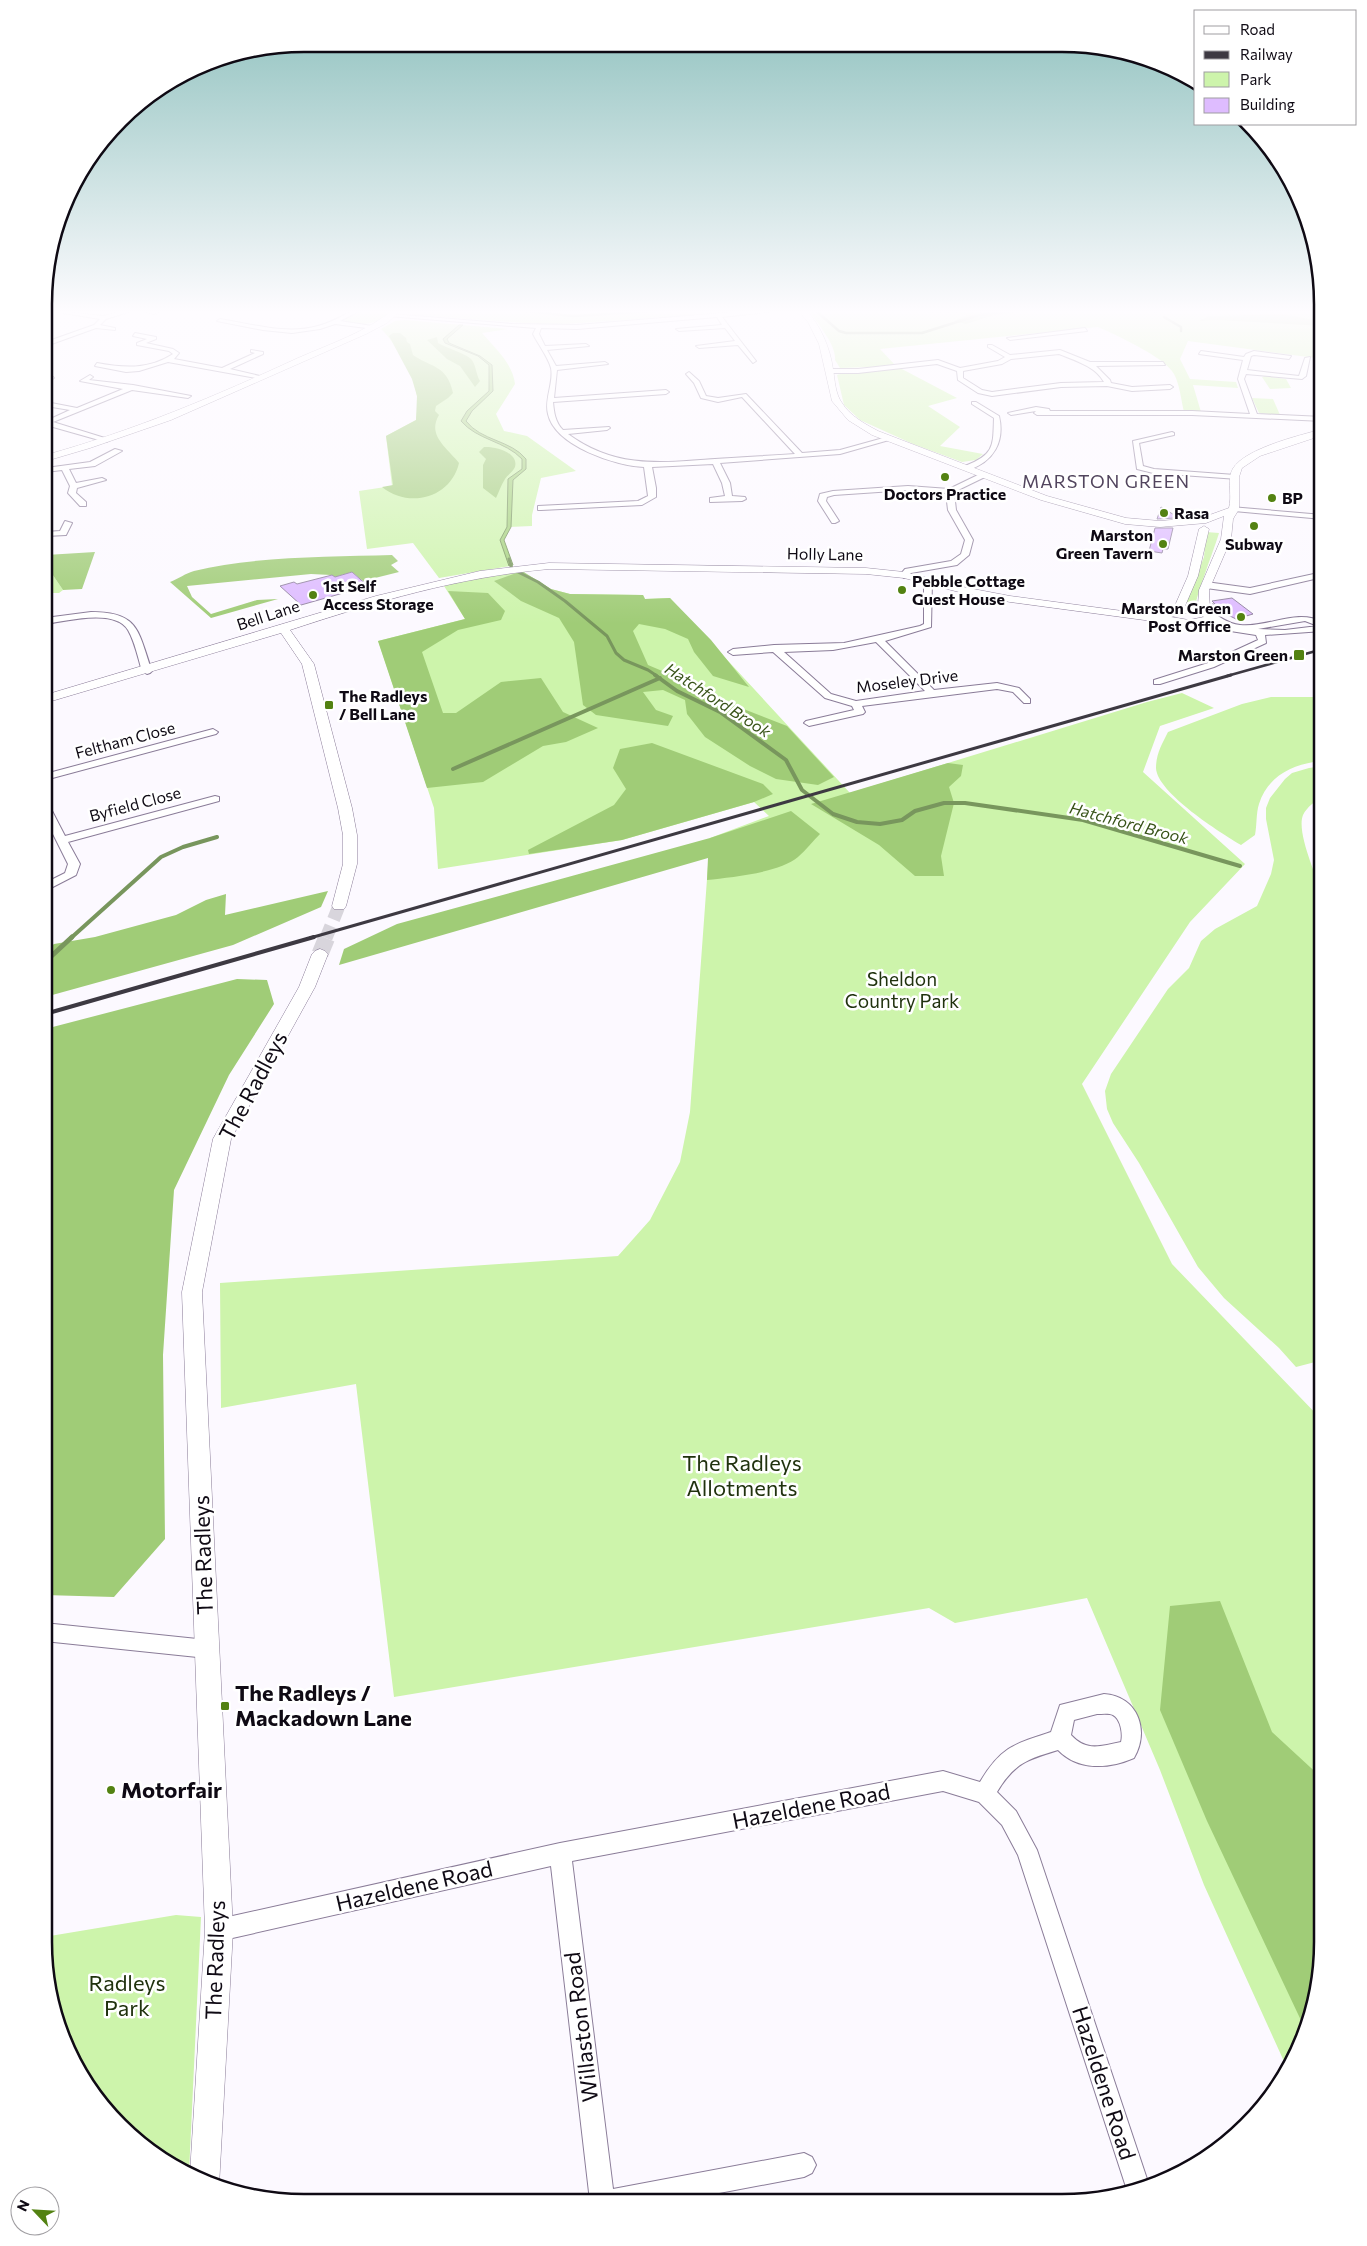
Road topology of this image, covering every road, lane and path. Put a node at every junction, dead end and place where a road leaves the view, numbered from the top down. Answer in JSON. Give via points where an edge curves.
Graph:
{"nodes":[{"id":1,"x":68,"y":415,"type":"edge"},
{"id":2,"x":173,"y":415,"type":"edge"},
{"id":3,"x":551,"y":415,"type":"edge"},
{"id":4,"x":762,"y":415,"type":"edge"},
{"id":5,"x":848,"y":415,"type":"edge"},
{"id":6,"x":1004,"y":415,"type":"edge"},
{"id":7,"x":1229,"y":415,"type":"edge"},
{"id":8,"x":1254,"y":416,"type":"joint"},
{"id":9,"x":1314,"y":419,"type":"edge"},
{"id":10,"x":52,"y":421,"type":"edge"},
{"id":11,"x":52,"y":424,"type":"edge"},
{"id":12,"x":607,"y":428,"type":"dead end"},
{"id":13,"x":562,"y":432,"type":"junction"},
{"id":14,"x":1172,"y":434,"type":"dead end"},
{"id":15,"x":1314,"y":435,"type":"edge"},
{"id":16,"x":887,"y":439,"type":"junction"},
{"id":17,"x":106,"y":440,"type":"junction"},
{"id":18,"x":118,"y":451,"type":"dead end"},
{"id":19,"x":799,"y":454,"type":"junction"},
{"id":20,"x":52,"y":456,"type":"edge"},
{"id":21,"x":714,"y":461,"type":"junction"},
{"id":22,"x":648,"y":465,"type":"junction"},
{"id":23,"x":65,"y":468,"type":"junction"},
{"id":24,"x":968,"y":468,"type":"junction"},
{"id":25,"x":52,"y":469,"type":"edge"},
{"id":26,"x":985,"y":474,"type":"junction"},
{"id":27,"x":1235,"y":477,"type":"junction"},
{"id":28,"x":102,"y":480,"type":"dead end"},
{"id":29,"x":74,"y":486,"type":"junction"},
{"id":30,"x":950,"y":491,"type":"junction"},
{"id":31,"x":729,"y":498,"type":"junction"},
{"id":32,"x":742,"y":499,"type":"dead end"},
{"id":33,"x":712,"y":500,"type":"dead end"},
{"id":34,"x":83,"y":504,"type":"dead end"},
{"id":35,"x":541,"y":508,"type":"dead end"},
{"id":36,"x":1234,"y":509,"type":"junction"},
{"id":37,"x":1314,"y":516,"type":"edge"},
{"id":38,"x":835,"y":521,"type":"dead end"},
{"id":39,"x":68,"y":523,"type":"dead end"},
{"id":40,"x":1205,"y":524,"type":"junction"},
{"id":41,"x":1228,"y":527,"type":"junction"},
{"id":42,"x":52,"y":534,"type":"edge"},
{"id":43,"x":503,"y":570,"type":"joint"},
{"id":44,"x":904,"y":576,"type":"junction"},
{"id":45,"x":1314,"y":576,"type":"edge"},
{"id":46,"x":928,"y":581,"type":"junction"},
{"id":47,"x":1206,"y":586,"type":"junction"},
{"id":48,"x":1176,"y":611,"type":"junction"},
{"id":49,"x":1206,"y":613,"type":"junction"},
{"id":50,"x":1131,"y":614,"type":"junction"},
{"id":51,"x":52,"y":620,"type":"edge"},
{"id":52,"x":1314,"y":620,"type":"edge"},
{"id":53,"x":1190,"y":622,"type":"junction"},
{"id":54,"x":283,"y":628,"type":"junction"},
{"id":55,"x":1314,"y":630,"type":"edge"},
{"id":56,"x":1260,"y":634,"type":"junction"},
{"id":57,"x":879,"y":640,"type":"junction"},
{"id":58,"x":774,"y":648,"type":"junction"},
{"id":59,"x":733,"y":652,"type":"dead end"},
{"id":60,"x":147,"y":671,"type":"junction"},
{"id":61,"x":1157,"y":682,"type":"dead end"},
{"id":62,"x":932,"y":692,"type":"junction"},
{"id":63,"x":52,"y":697,"type":"edge"},
{"id":64,"x":1028,"y":701,"type":"dead end"},
{"id":65,"x":856,"y":704,"type":"junction"},
{"id":66,"x":809,"y":723,"type":"dead end"},
{"id":67,"x":212,"y":732,"type":"dead end"},
{"id":68,"x":52,"y":775,"type":"edge"},
{"id":69,"x":217,"y":798,"type":"dead end"},
{"id":70,"x":52,"y":820,"type":"edge"},
{"id":71,"x":63,"y":840,"type":"junction"},
{"id":72,"x":52,"y":884,"type":"edge"},
{"id":73,"x":340,"y":906,"type":"tunnel mouth"},
{"id":74,"x":320,"y":954,"type":"tunnel mouth"},
{"id":75,"x":52,"y":1633,"type":"edge"},
{"id":76,"x":207,"y":1649,"type":"junction"},
{"id":77,"x":1061,"y":1739,"type":"dead end"},
{"id":78,"x":985,"y":1794,"type":"junction"},
{"id":79,"x":560,"y":1853,"type":"junction"},
{"id":80,"x":219,"y":1930,"type":"junction"},
{"id":81,"x":804,"y":2165,"type":"dead end"},
{"id":82,"x":206,"y":2173,"type":"edge"},
{"id":83,"x":1136,"y":2182,"type":"edge"},
{"id":84,"x":601,"y":2194,"type":"edge"},
{"id":85,"x":651,"y":2194,"type":"edge"}],
"edges":[{"from":1,"to":10,"type":"street"},
{"from":2,"to":17,"type":"street"},
{"from":3,"to":13,"type":"street"},
{"from":4,"to":19,"type":"street"},
{"from":5,"to":16,"type":"street","via":[[858,424]]},
{"from":6,"to":24,"type":"street","via":[[992,449],[984,459]]},
{"from":7,"to":8,"type":"street"},
{"from":8,"to":9,"type":"street"},
{"from":11,"to":17,"type":"street"},
{"from":12,"to":13,"type":"street"},
{"from":13,"to":22,"type":"street","via":[[602,456]]},
{"from":14,"to":27,"type":"street","via":[[1136,440],[1140,467],[1153,471]]},
{"from":15,"to":27,"type":"street","via":[[1244,461]]},
{"from":16,"to":19,"type":"street","via":[[840,452]]},
{"from":16,"to":24,"type":"street"},
{"from":17,"to":20,"type":"street"},
{"from":18,"to":23,"type":"street","via":[[92,464]]},
{"from":19,"to":21,"type":"street"},
{"from":21,"to":22,"type":"street"},
{"from":21,"to":31,"type":"street","via":[[726,483]]},
{"from":22,"to":35,"type":"street","via":[[654,486],[652,497],[639,503]]},
{"from":23,"to":25,"type":"street"},
{"from":23,"to":29,"type":"street"},
{"from":24,"to":26,"type":"street"},
{"from":26,"to":30,"type":"street"},
{"from":26,"to":40,"type":"street","via":[[1070,507],[1130,522]]},
{"from":27,"to":36,"type":"street"},
{"from":28,"to":29,"type":"street"},
{"from":29,"to":34,"type":"street","via":[[72,493]]},
{"from":30,"to":38,"type":"street","via":[[908,488],[823,496],[822,501]]},
{"from":30,"to":44,"type":"street","via":[[950,501],[969,540],[966,555],[954,563],[908,571]]},
{"from":31,"to":32,"type":"street"},
{"from":31,"to":33,"type":"street"},
{"from":36,"to":37,"type":"street"},
{"from":36,"to":40,"type":"street"},
{"from":36,"to":41,"type":"street","via":[[1228,519]]},
{"from":39,"to":42,"type":"street","via":[[63,533]]},
{"from":40,"to":41,"type":"street","via":[[1220,532]]},
{"from":40,"to":48,"type":"street","via":[[1193,576]]},
{"from":41,"to":47,"type":"street"},
{"from":43,"to":44,"type":"street","name":"Holly Lane","via":[[549,566],[866,570]]},
{"from":43,"to":54,"type":"street","name":"Bell Lane","via":[[419,587]]},
{"from":44,"to":46,"type":"street","name":"Holly Lane"},
{"from":45,"to":47,"type":"street","via":[[1250,591]]},
{"from":46,"to":50,"type":"street","name":"Holly Lane","via":[[993,596]]},
{"from":46,"to":57,"type":"street","via":[[928,625]]},
{"from":47,"to":49,"type":"street","via":[[1202,605]]},
{"from":48,"to":49,"type":"street","name":"Holly Lane","via":[[1188,608]]},
{"from":48,"to":50,"type":"street","name":"Holly Lane","via":[[1153,616]]},
{"from":48,"to":53,"type":"street","via":[[1176,616]]},
{"from":49,"to":52,"type":"street","via":[[1220,622],[1242,628],[1302,619]]},
{"from":49,"to":53,"type":"street","via":[[1207,621]]},
{"from":50,"to":53,"type":"street","name":"Holly Lane"},
{"from":51,"to":60,"type":"street","via":[[98,615],[119,618],[131,627]]},
{"from":53,"to":56,"type":"street"},
{"from":54,"to":60,"type":"street","name":"Bell Lane"},
{"from":54,"to":73,"type":"street","via":[[308,664],[345,808],[350,835],[350,864]]},
{"from":55,"to":56,"type":"street"},
{"from":56,"to":61,"type":"street","via":[[1263,641],[1211,665]]},
{"from":57,"to":58,"type":"street","via":[[833,647]]},
{"from":57,"to":62,"type":"street"},
{"from":58,"to":59,"type":"street"},
{"from":58,"to":65,"type":"street","name":"Moseley Drive","via":[[828,696]]},
{"from":60,"to":63,"type":"street","name":"Bell Lane"},
{"from":62,"to":64,"type":"street","name":"Moseley Drive","via":[[997,686],[1016,690]]},
{"from":62,"to":65,"type":"street","name":"Moseley Drive"},
{"from":65,"to":66,"type":"street","via":[[860,712]]},
{"from":67,"to":68,"type":"street","name":"Feltham Close"},
{"from":69,"to":71,"type":"street","name":"Byfield Close"},
{"from":70,"to":71,"type":"street"},
{"from":71,"to":72,"type":"street","via":[[74,864],[70,875]]},
{"from":74,"to":76,"type":"street","name":"The Radleys","via":[[307,987],[222,1140],[192,1292]]},
{"from":75,"to":76,"type":"street"},
{"from":76,"to":80,"type":"street","name":"The Radleys"},
{"from":77,"to":78,"type":"street","via":[[1019,1752],[997,1773]]},
{"from":78,"to":79,"type":"street","name":"Hazeldene Road","via":[[943,1781]]},
{"from":78,"to":83,"type":"street","name":"Hazeldene Road","via":[[1009,1818],[1027,1850]]},
{"from":79,"to":80,"type":"street","name":"Hazeldene Road"},
{"from":79,"to":84,"type":"street","name":"Willaston Road"},
{"from":80,"to":82,"type":"street","name":"The Radleys"},
{"from":81,"to":85,"type":"street"}]}
